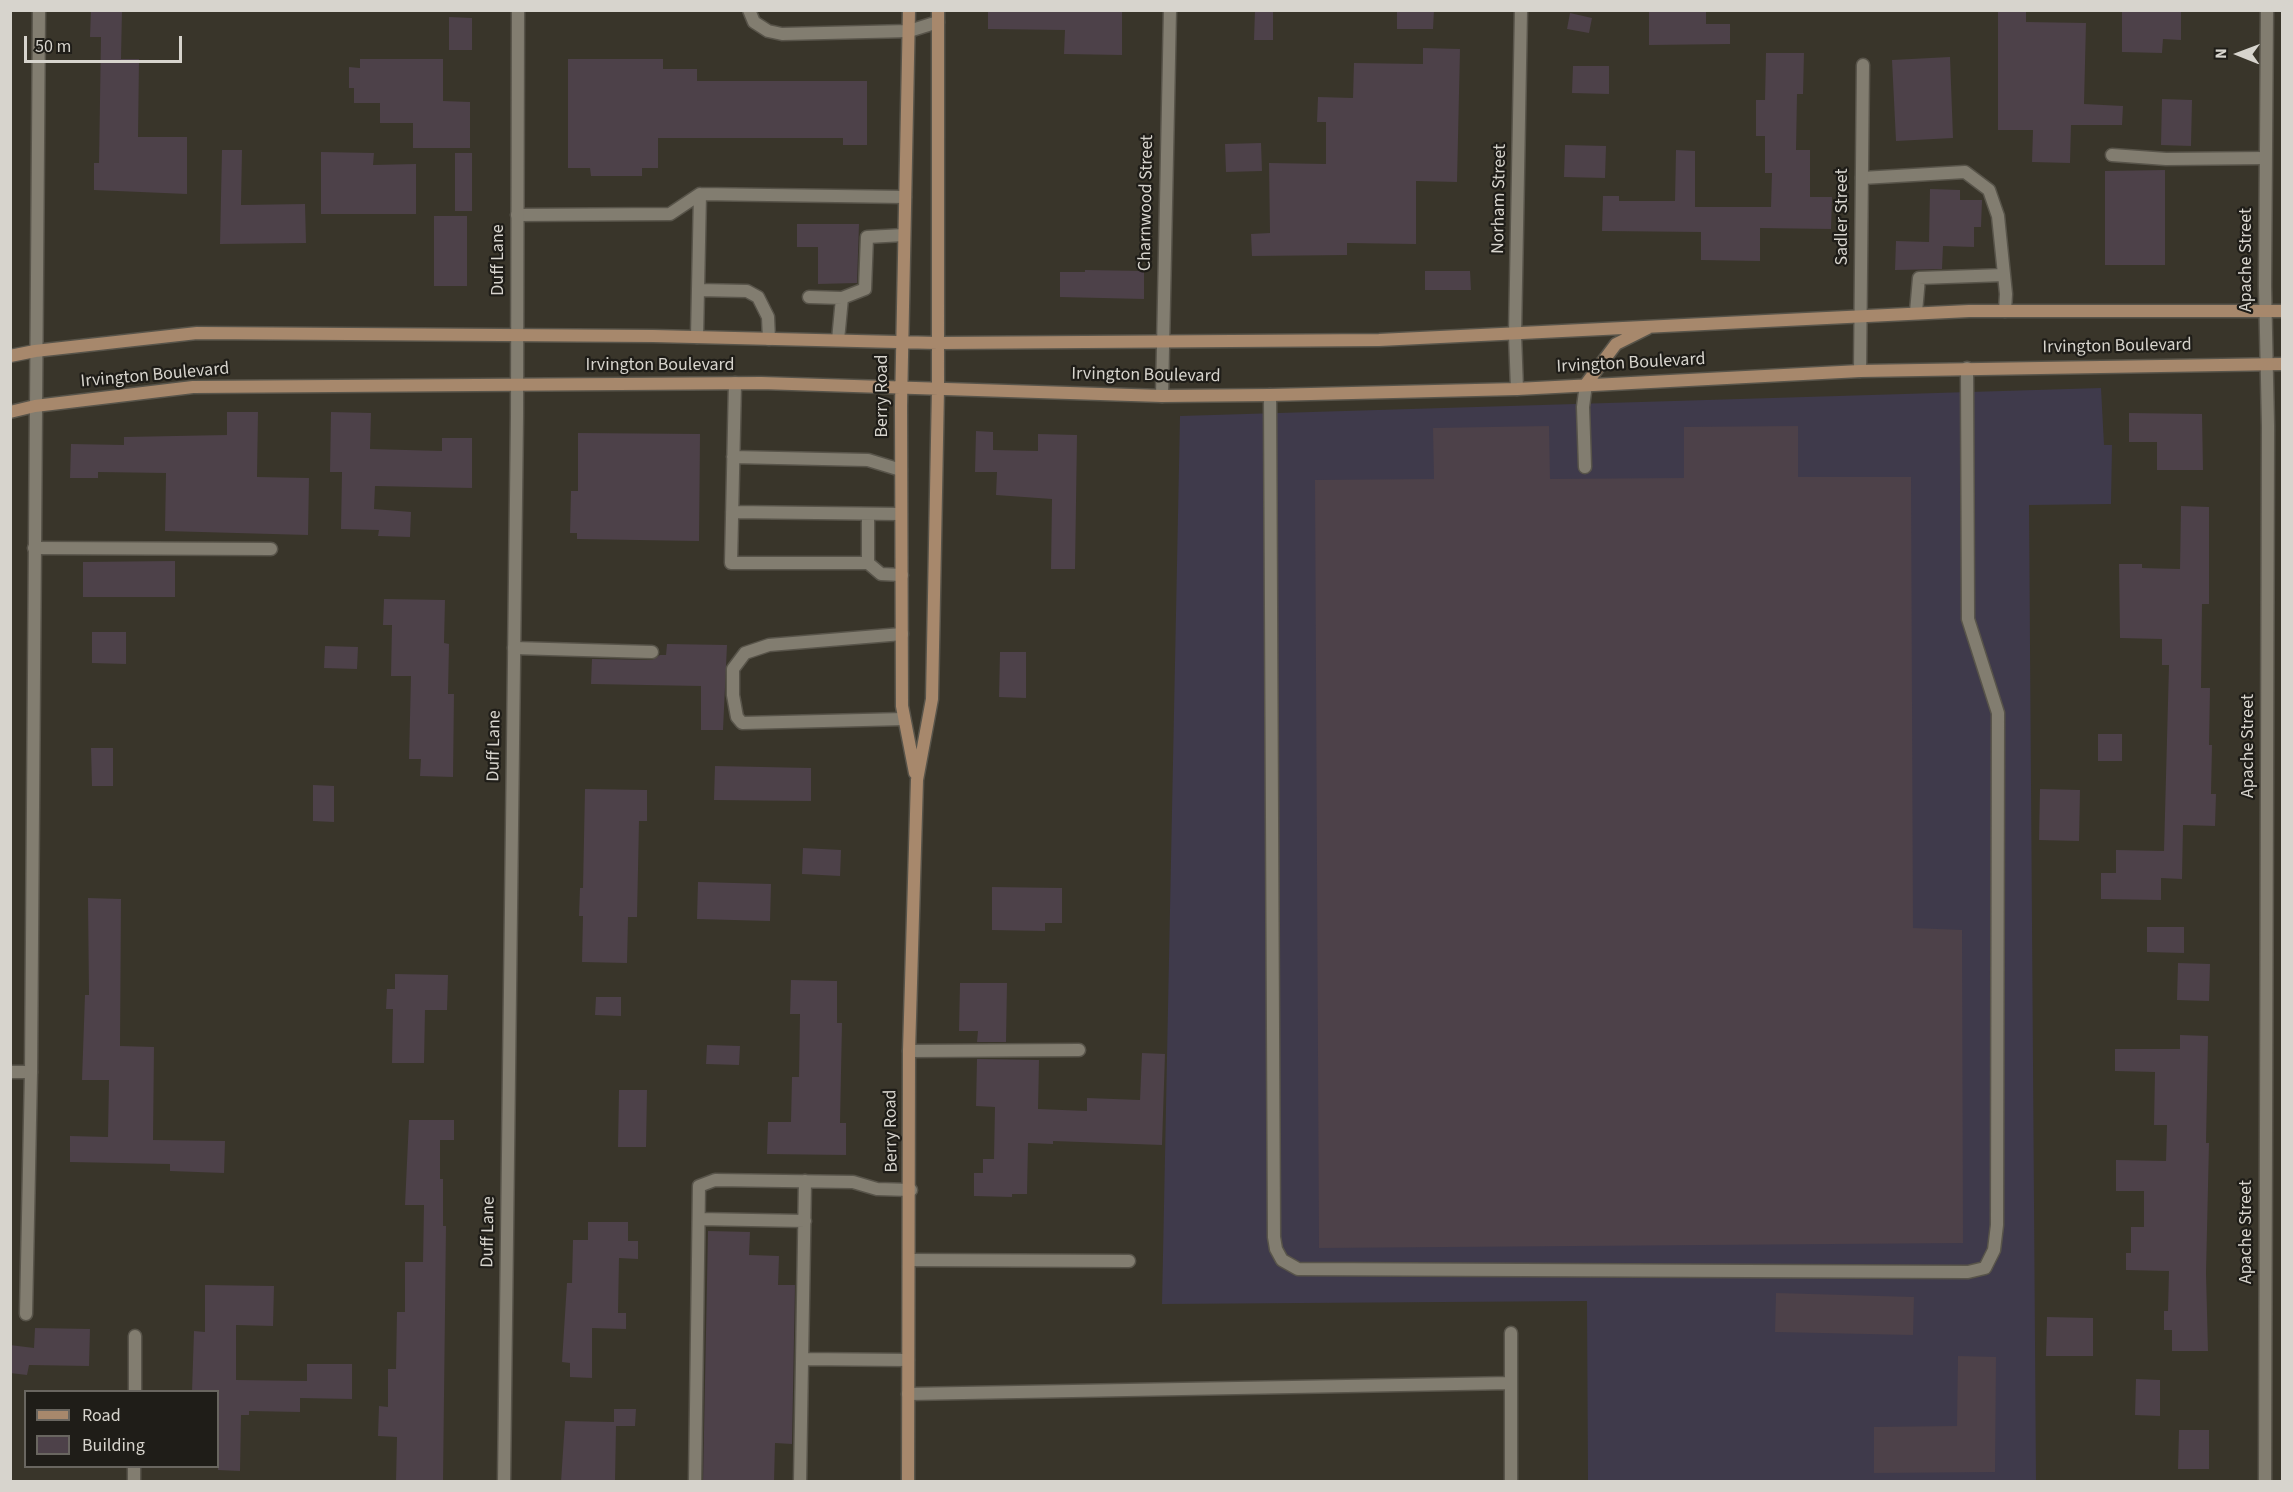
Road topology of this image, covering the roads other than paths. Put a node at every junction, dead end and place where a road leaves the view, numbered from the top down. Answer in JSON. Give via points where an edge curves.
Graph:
{"nodes":[{"id":1,"x":39,"y":10,"type":"edge"},
{"id":2,"x":519,"y":10,"type":"edge"},
{"id":3,"x":749,"y":10,"type":"edge"},
{"id":4,"x":909,"y":10,"type":"edge"},
{"id":5,"x":1170,"y":10,"type":"edge"},
{"id":6,"x":1521,"y":10,"type":"edge"},
{"id":7,"x":2267,"y":10,"type":"edge"},
{"id":8,"x":938,"y":16,"type":"edge"},
{"id":9,"x":909,"y":31,"type":"junction"},
{"id":10,"x":1863,"y":65,"type":"dead end"},
{"id":11,"x":2112,"y":155,"type":"dead end"},
{"id":12,"x":2265,"y":158,"type":"junction"},
{"id":13,"x":1862,"y":178,"type":"junction"},
{"id":14,"x":700,"y":194,"type":"junction"},
{"id":15,"x":905,"y":197,"type":"junction"},
{"id":16,"x":517,"y":215,"type":"junction"},
{"id":17,"x":904,"y":235,"type":"junction"},
{"id":18,"x":2004,"y":275,"type":"junction"},
{"id":19,"x":698,"y":290,"type":"junction"},
{"id":20,"x":809,"y":297,"type":"dead end"},
{"id":21,"x":842,"y":298,"type":"junction"},
{"id":22,"x":2005,"y":311,"type":"junction"},
{"id":23,"x":2265,"y":311,"type":"junction"},
{"id":24,"x":2283,"y":311,"type":"edge"},
{"id":25,"x":1916,"y":312,"type":"junction"},
{"id":26,"x":1860,"y":314,"type":"junction"},
{"id":27,"x":1653,"y":325,"type":"junction"},
{"id":28,"x":517,"y":334,"type":"junction"},
{"id":29,"x":1515,"y":334,"type":"junction"},
{"id":30,"x":697,"y":337,"type":"junction"},
{"id":31,"x":769,"y":339,"type":"junction"},
{"id":32,"x":838,"y":340,"type":"junction"},
{"id":33,"x":1162,"y":341,"type":"junction"},
{"id":34,"x":902,"y":342,"type":"junction"},
{"id":35,"x":938,"y":343,"type":"junction"},
{"id":36,"x":35,"y":351,"type":"junction"},
{"id":37,"x":10,"y":356,"type":"edge"},
{"id":38,"x":2267,"y":363,"type":"junction"},
{"id":39,"x":2283,"y":364,"type":"edge"},
{"id":40,"x":1967,"y":368,"type":"junction"},
{"id":41,"x":1860,"y":371,"type":"junction"},
{"id":42,"x":735,"y":383,"type":"junction"},
{"id":43,"x":517,"y":384,"type":"junction"},
{"id":44,"x":1586,"y":384,"type":"junction"},
{"id":45,"x":901,"y":388,"type":"junction"},
{"id":46,"x":938,"y":389,"type":"junction"},
{"id":47,"x":1517,"y":389,"type":"junction"},
{"id":48,"x":1270,"y":395,"type":"junction"},
{"id":49,"x":1162,"y":396,"type":"junction"},
{"id":50,"x":35,"y":406,"type":"junction"},
{"id":51,"x":10,"y":412,"type":"edge"},
{"id":52,"x":733,"y":457,"type":"junction"},
{"id":53,"x":1585,"y":467,"type":"dead end"},
{"id":54,"x":901,"y":470,"type":"junction"},
{"id":55,"x":732,"y":512,"type":"junction"},
{"id":56,"x":868,"y":514,"type":"junction"},
{"id":57,"x":901,"y":514,"type":"junction"},
{"id":58,"x":34,"y":548,"type":"junction"},
{"id":59,"x":271,"y":549,"type":"dead end"},
{"id":60,"x":868,"y":563,"type":"junction"},
{"id":61,"x":902,"y":575,"type":"junction"},
{"id":62,"x":902,"y":634,"type":"junction"},
{"id":63,"x":514,"y":648,"type":"junction"},
{"id":64,"x":652,"y":652,"type":"dead end"},
{"id":65,"x":904,"y":719,"type":"junction"},
{"id":66,"x":917,"y":780,"type":"junction"},
{"id":67,"x":1079,"y":1050,"type":"dead end"},
{"id":68,"x":909,"y":1051,"type":"junction"},
{"id":69,"x":10,"y":1072,"type":"edge"},
{"id":70,"x":31,"y":1072,"type":"junction"},
{"id":71,"x":805,"y":1181,"type":"junction"},
{"id":72,"x":911,"y":1190,"type":"junction"},
{"id":73,"x":699,"y":1218,"type":"junction"},
{"id":74,"x":805,"y":1221,"type":"junction"},
{"id":75,"x":909,"y":1260,"type":"junction"},
{"id":76,"x":1129,"y":1261,"type":"dead end"},
{"id":77,"x":26,"y":1314,"type":"dead end"},
{"id":78,"x":1511,"y":1333,"type":"dead end"},
{"id":79,"x":135,"y":1336,"type":"dead end"},
{"id":80,"x":802,"y":1359,"type":"junction"},
{"id":81,"x":908,"y":1360,"type":"junction"},
{"id":82,"x":1511,"y":1383,"type":"junction"},
{"id":83,"x":135,"y":1390,"type":"edge"},
{"id":84,"x":908,"y":1394,"type":"junction"},
{"id":85,"x":504,"y":1482,"type":"edge"},
{"id":86,"x":695,"y":1482,"type":"edge"},
{"id":87,"x":800,"y":1482,"type":"edge"},
{"id":88,"x":908,"y":1482,"type":"edge"},
{"id":89,"x":1511,"y":1482,"type":"edge"},
{"id":90,"x":2265,"y":1482,"type":"edge"}],
"edges":[{"from":1,"to":36,"type":"street"},
{"from":2,"to":16,"type":"street","name":"Duff Lane"},
{"from":3,"to":9,"type":"street","via":[[754,22],[782,34]]},
{"from":4,"to":9,"type":"main road","name":"Berry Road"},
{"from":5,"to":33,"type":"street","name":"Charnwood Street"},
{"from":6,"to":29,"type":"street","name":"Norham Street"},
{"from":7,"to":12,"type":"street","name":"Apache Street"},
{"from":8,"to":9,"type":"street"},
{"from":8,"to":35,"type":"main road","name":"Berry Road"},
{"from":9,"to":15,"type":"main road","name":"Berry Road"},
{"from":10,"to":13,"type":"street","name":"Sadler Street"},
{"from":11,"to":12,"type":"street"},
{"from":12,"to":23,"type":"street","name":"Apache Street"},
{"from":13,"to":18,"type":"street","via":[[1965,172],[1989,190],[1998,216]]},
{"from":13,"to":26,"type":"street","name":"Sadler Street"},
{"from":14,"to":15,"type":"street"},
{"from":14,"to":16,"type":"street","via":[[670,213]]},
{"from":14,"to":19,"type":"street"},
{"from":15,"to":17,"type":"main road","name":"Berry Road"},
{"from":16,"to":28,"type":"street","name":"Duff Lane"},
{"from":17,"to":21,"type":"street","via":[[867,237],[865,289]]},
{"from":17,"to":34,"type":"main road","name":"Berry Road"},
{"from":18,"to":22,"type":"street"},
{"from":18,"to":25,"type":"street","via":[[1919,278]]},
{"from":19,"to":30,"type":"street"},
{"from":19,"to":31,"type":"street","via":[[747,291],[758,297],[768,317]]},
{"from":20,"to":21,"type":"street"},
{"from":21,"to":32,"type":"street"},
{"from":22,"to":23,"type":"main road","name":"Irvington Boulevard"},
{"from":22,"to":25,"type":"main road","name":"Irvington Boulevard"},
{"from":23,"to":24,"type":"main road","name":"Irvington Boulevard"},
{"from":23,"to":38,"type":"street","name":"Apache Street"},
{"from":25,"to":26,"type":"main road","name":"Irvington Boulevard"},
{"from":26,"to":27,"type":"main road","name":"Irvington Boulevard"},
{"from":26,"to":41,"type":"street","name":"Sadler Street"},
{"from":27,"to":29,"type":"main road","name":"Irvington Boulevard"},
{"from":27,"to":44,"type":"main road","via":[[1616,344]]},
{"from":28,"to":30,"type":"main road","name":"Irvington Boulevard"},
{"from":28,"to":36,"type":"main road","name":"Irvington Boulevard","via":[[197,333]]},
{"from":28,"to":43,"type":"street","name":"Duff Lane"},
{"from":29,"to":33,"type":"main road","name":"Irvington Boulevard","via":[[1379,340]]},
{"from":29,"to":47,"type":"street","name":"Norham Street"},
{"from":30,"to":31,"type":"main road","name":"Irvington Boulevard"},
{"from":31,"to":32,"type":"main road","name":"Irvington Boulevard"},
{"from":32,"to":34,"type":"main road","name":"Irvington Boulevard"},
{"from":33,"to":35,"type":"main road","name":"Irvington Boulevard"},
{"from":33,"to":49,"type":"street","name":"Charnwood Street"},
{"from":34,"to":35,"type":"main road","name":"Irvington Boulevard"},
{"from":34,"to":45,"type":"main road","name":"Berry Road"},
{"from":35,"to":46,"type":"main road","name":"Berry Road"},
{"from":36,"to":37,"type":"main road","name":"Irvington Boulevard"},
{"from":36,"to":50,"type":"street"},
{"from":38,"to":39,"type":"main road","name":"Irvington Boulevard"},
{"from":38,"to":40,"type":"main road","name":"Irvington Boulevard"},
{"from":38,"to":90,"type":"street","name":"Apache Street"},
{"from":40,"to":41,"type":"main road","name":"Irvington Boulevard"},
{"from":40,"to":48,"type":"street","via":[[1968,619],[1998,713],[1997,1225],[1994,1250],[1985,1268],[1968,1272],[1298,1269],[1282,1260],[1276,1249],[1274,1225]]},
{"from":41,"to":44,"type":"main road","name":"Irvington Boulevard"},
{"from":42,"to":43,"type":"main road","name":"Irvington Boulevard"},
{"from":42,"to":45,"type":"main road","name":"Irvington Boulevard"},
{"from":42,"to":52,"type":"street"},
{"from":43,"to":50,"type":"main road","name":"Irvington Boulevard","via":[[193,387]]},
{"from":43,"to":63,"type":"street","name":"Duff Lane"},
{"from":44,"to":47,"type":"main road","name":"Irvington Boulevard"},
{"from":44,"to":53,"type":"street"},
{"from":45,"to":46,"type":"main road","name":"Irvington Boulevard"},
{"from":45,"to":54,"type":"main road","name":"Berry Road"},
{"from":46,"to":49,"type":"main road","name":"Irvington Boulevard"},
{"from":46,"to":66,"type":"main road","name":"Berry Road","via":[[932,699]]},
{"from":47,"to":48,"type":"main road","name":"Irvington Boulevard"},
{"from":48,"to":49,"type":"main road","name":"Irvington Boulevard"},
{"from":50,"to":51,"type":"main road","name":"Irvington Boulevard"},
{"from":50,"to":58,"type":"street"},
{"from":52,"to":54,"type":"street","via":[[868,460]]},
{"from":52,"to":55,"type":"street"},
{"from":54,"to":57,"type":"main road","name":"Berry Road"},
{"from":55,"to":56,"type":"street"},
{"from":55,"to":60,"type":"street","via":[[732,562]]},
{"from":56,"to":57,"type":"street"},
{"from":56,"to":60,"type":"street"},
{"from":57,"to":61,"type":"main road","name":"Berry Road"},
{"from":58,"to":59,"type":"street"},
{"from":58,"to":70,"type":"street"},
{"from":60,"to":61,"type":"street","via":[[881,574]]},
{"from":61,"to":62,"type":"main road","name":"Berry Road"},
{"from":62,"to":65,"type":"main road","name":"Berry Road"},
{"from":62,"to":65,"type":"street","via":[[769,645],[745,653],[734,669],[733,695],[742,723]]},
{"from":63,"to":64,"type":"street"},
{"from":63,"to":85,"type":"street","name":"Duff Lane"},
{"from":65,"to":66,"type":"main road","name":"Berry Road"},
{"from":66,"to":68,"type":"main road","name":"Berry Road"},
{"from":67,"to":68,"type":"street"},
{"from":68,"to":72,"type":"main road","name":"Berry Road"},
{"from":69,"to":70,"type":"street"},
{"from":70,"to":77,"type":"street"},
{"from":71,"to":72,"type":"street","via":[[853,1182],[877,1189]]},
{"from":71,"to":73,"type":"street","via":[[715,1180],[699,1186]]},
{"from":71,"to":74,"type":"street"},
{"from":72,"to":75,"type":"main road","name":"Berry Road"},
{"from":73,"to":74,"type":"street"},
{"from":73,"to":86,"type":"street"},
{"from":74,"to":80,"type":"street"},
{"from":75,"to":76,"type":"street"},
{"from":75,"to":81,"type":"main road","name":"Berry Road"},
{"from":78,"to":82,"type":"street"},
{"from":79,"to":83,"type":"street"},
{"from":80,"to":81,"type":"street"},
{"from":80,"to":87,"type":"street"},
{"from":81,"to":84,"type":"main road","name":"Berry Road"},
{"from":82,"to":84,"type":"street"},
{"from":82,"to":89,"type":"street"},
{"from":84,"to":88,"type":"main road","name":"Berry Road"}]}
